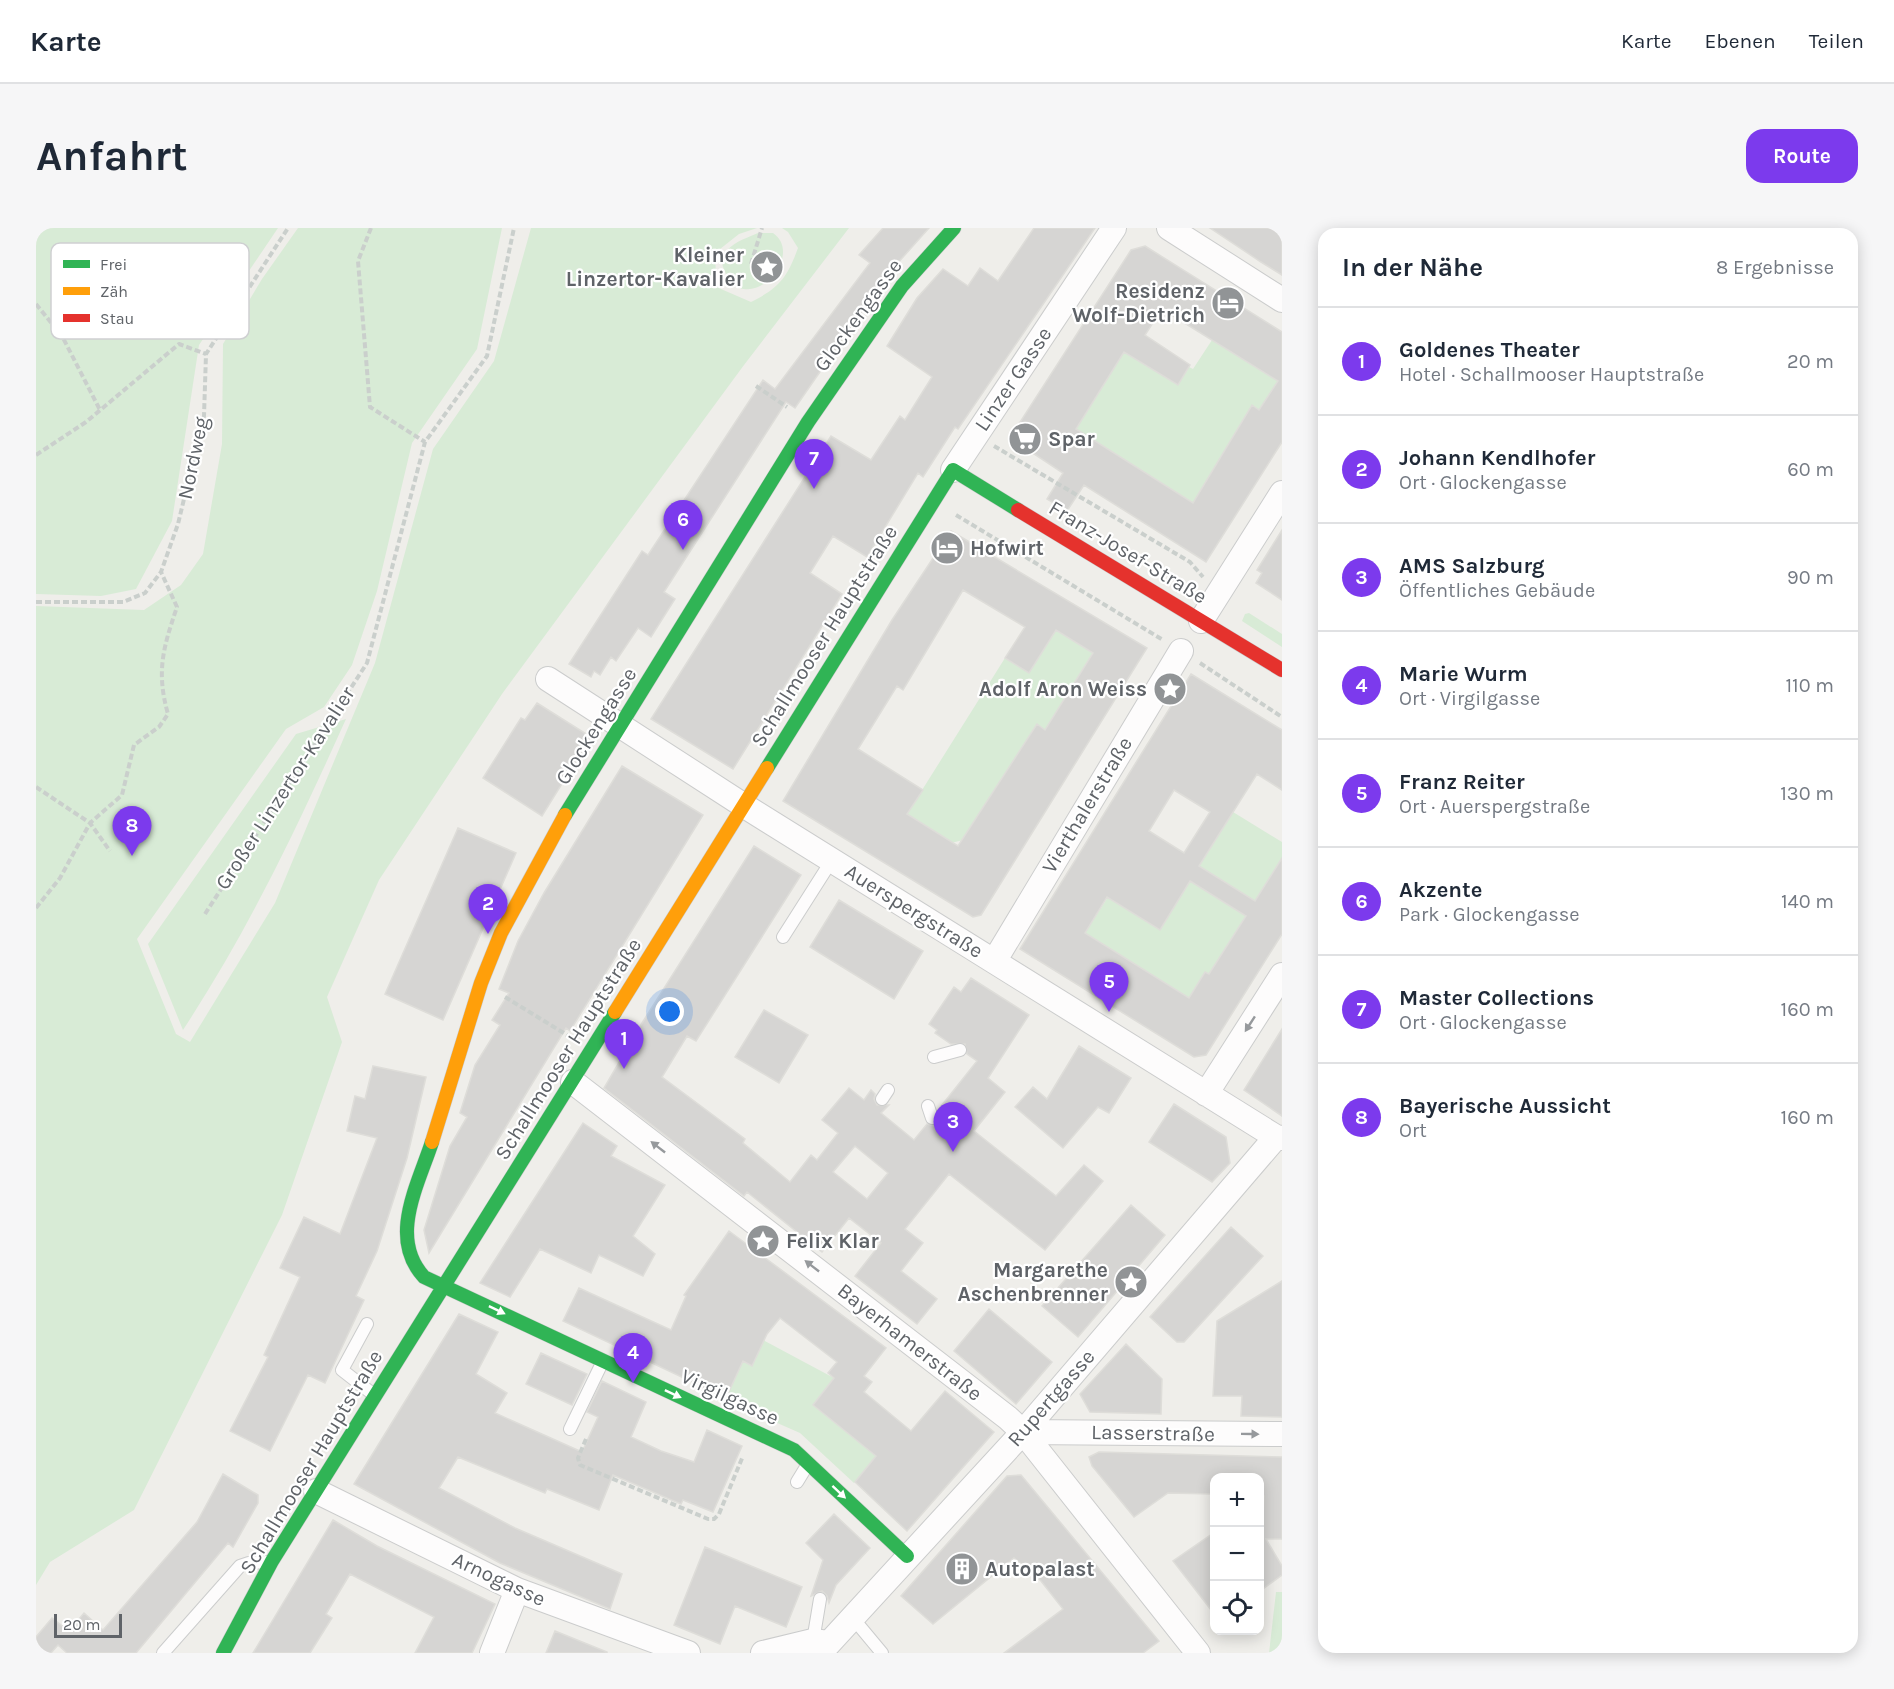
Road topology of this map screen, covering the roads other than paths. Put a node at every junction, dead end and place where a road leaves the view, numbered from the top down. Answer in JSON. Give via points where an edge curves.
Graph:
{"nodes":[{"id":1,"x":954,"y":228,"type":"edge"},
{"id":2,"x":1114,"y":228,"type":"edge"},
{"id":3,"x":1169,"y":228,"type":"edge"},
{"id":4,"x":1282,"y":300,"type":"edge"},
{"id":5,"x":953,"y":470,"type":"junction"},
{"id":6,"x":1282,"y":493,"type":"edge"},
{"id":7,"x":1201,"y":621,"type":"junction"},
{"id":8,"x":1181,"y":651,"type":"road end"},
{"id":9,"x":1282,"y":670,"type":"edge"},
{"id":10,"x":548,"y":678,"type":"dead end"},
{"id":11,"x":621,"y":725,"type":"junction"},
{"id":12,"x":743,"y":805,"type":"junction"},
{"id":13,"x":832,"y":860,"type":"junction"},
{"id":14,"x":783,"y":937,"type":"dead end"},
{"id":15,"x":995,"y":960,"type":"junction"},
{"id":16,"x":1282,"y":975,"type":"edge"},
{"id":17,"x":960,"y":1050,"type":"dead end"},
{"id":18,"x":934,"y":1057,"type":"dead end"},
{"id":19,"x":573,"y":1082,"type":"junction"},
{"id":20,"x":1206,"y":1094,"type":"junction"},
{"id":21,"x":1279,"y":1138,"type":"edge"},
{"id":22,"x":443,"y":1286,"type":"junction"},
{"id":23,"x":367,"y":1324,"type":"dead end"},
{"id":24,"x":603,"y":1362,"type":"junction"},
{"id":25,"x":375,"y":1395,"type":"junction"},
{"id":26,"x":570,"y":1429,"type":"dead end"},
{"id":27,"x":1023,"y":1432,"type":"junction"},
{"id":28,"x":1282,"y":1434,"type":"edge"},
{"id":29,"x":808,"y":1463,"type":"junction"},
{"id":30,"x":797,"y":1482,"type":"dead end"},
{"id":31,"x":316,"y":1491,"type":"junction"},
{"id":32,"x":907,"y":1556,"type":"junction"},
{"id":33,"x":272,"y":1561,"type":"junction"},
{"id":34,"x":517,"y":1590,"type":"junction"},
{"id":35,"x":820,"y":1599,"type":"dead end"},
{"id":36,"x":852,"y":1617,"type":"junction"},
{"id":37,"x":821,"y":1646,"type":"edge"},
{"id":38,"x":163,"y":1653,"type":"edge"},
{"id":39,"x":223,"y":1653,"type":"edge"},
{"id":40,"x":492,"y":1653,"type":"edge"},
{"id":41,"x":688,"y":1653,"type":"edge"},
{"id":42,"x":763,"y":1653,"type":"edge"},
{"id":43,"x":882,"y":1653,"type":"edge"},
{"id":44,"x":1198,"y":1653,"type":"edge"}],
"edges":[{"from":1,"to":11,"type":"street","name":"Glockengasse","via":[[902,286],[808,422]]},
{"from":2,"to":5,"type":"street","name":"Linzer Gasse"},
{"from":3,"to":4,"type":"street"},
{"from":5,"to":7,"type":"street","name":"Franz-Josef-Straße"},
{"from":5,"to":12,"type":"street","name":"Schallmooser Hauptstraße"},
{"from":6,"to":7,"type":"street"},
{"from":7,"to":9,"type":"street","name":"Franz-Josef-Straße"},
{"from":8,"to":15,"type":"street","name":"Vierthalerstraße"},
{"from":10,"to":11,"type":"street","name":"Auerspergstraße"},
{"from":11,"to":12,"type":"street","name":"Auerspergstraße"},
{"from":11,"to":22,"type":"street","name":"Glockengasse","via":[[554,833],[501,933],[481,983],[405,1228],[406,1249],[413,1266],[424,1277]]},
{"from":12,"to":13,"type":"street","name":"Auerspergstraße"},
{"from":12,"to":19,"type":"street","name":"Schallmooser Hauptstraße"},
{"from":13,"to":14,"type":"lane"},
{"from":13,"to":15,"type":"street","name":"Auerspergstraße"},
{"from":15,"to":20,"type":"street","name":"Auerspergstraße"},
{"from":16,"to":20,"type":"street","one_way":true},
{"from":17,"to":18,"type":"lane"},
{"from":19,"to":22,"type":"street","name":"Schallmooser Hauptstraße"},
{"from":27,"to":19,"type":"street","name":"Bayerhamerstraße","one_way":true},
{"from":20,"to":21,"type":"street","name":"Auerspergstraße"},
{"from":21,"to":27,"type":"street","name":"Rupertgasse"},
{"from":22,"to":24,"type":"street","name":"Virgilgasse","one_way":true},
{"from":22,"to":25,"type":"street","name":"Schallmooser Hauptstraße"},
{"from":23,"to":25,"type":"lane","via":[[342,1371]]},
{"from":24,"to":26,"type":"lane"},
{"from":24,"to":29,"type":"street","name":"Virgilgasse","one_way":true,"via":[[794,1450]]},
{"from":25,"to":31,"type":"street","name":"Schallmooser Hauptstraße"},
{"from":27,"to":28,"type":"street","name":"Lasserstraße","one_way":true},
{"from":27,"to":32,"type":"street","name":"Rupertgasse"},
{"from":27,"to":44,"type":"street","name":"Bayerhamerstraße"},
{"from":29,"to":30,"type":"lane"},
{"from":29,"to":32,"type":"street","name":"Virgilgasse","one_way":true},
{"from":31,"to":33,"type":"street","name":"Schallmooser Hauptstraße"},
{"from":31,"to":34,"type":"street","name":"Arnogasse"},
{"from":32,"to":36,"type":"street","name":"Rupertgasse"},
{"from":33,"to":38,"type":"lane","via":[[240,1566]]},
{"from":33,"to":39,"type":"street","name":"Schallmooser Hauptstraße"},
{"from":34,"to":40,"type":"street"},
{"from":34,"to":41,"type":"street","name":"Arnogasse"},
{"from":35,"to":37,"type":"lane"},
{"from":36,"to":37,"type":"street","name":"Rupertgasse"},
{"from":36,"to":43,"type":"lane"},
{"from":37,"to":42,"type":"street"}]}
